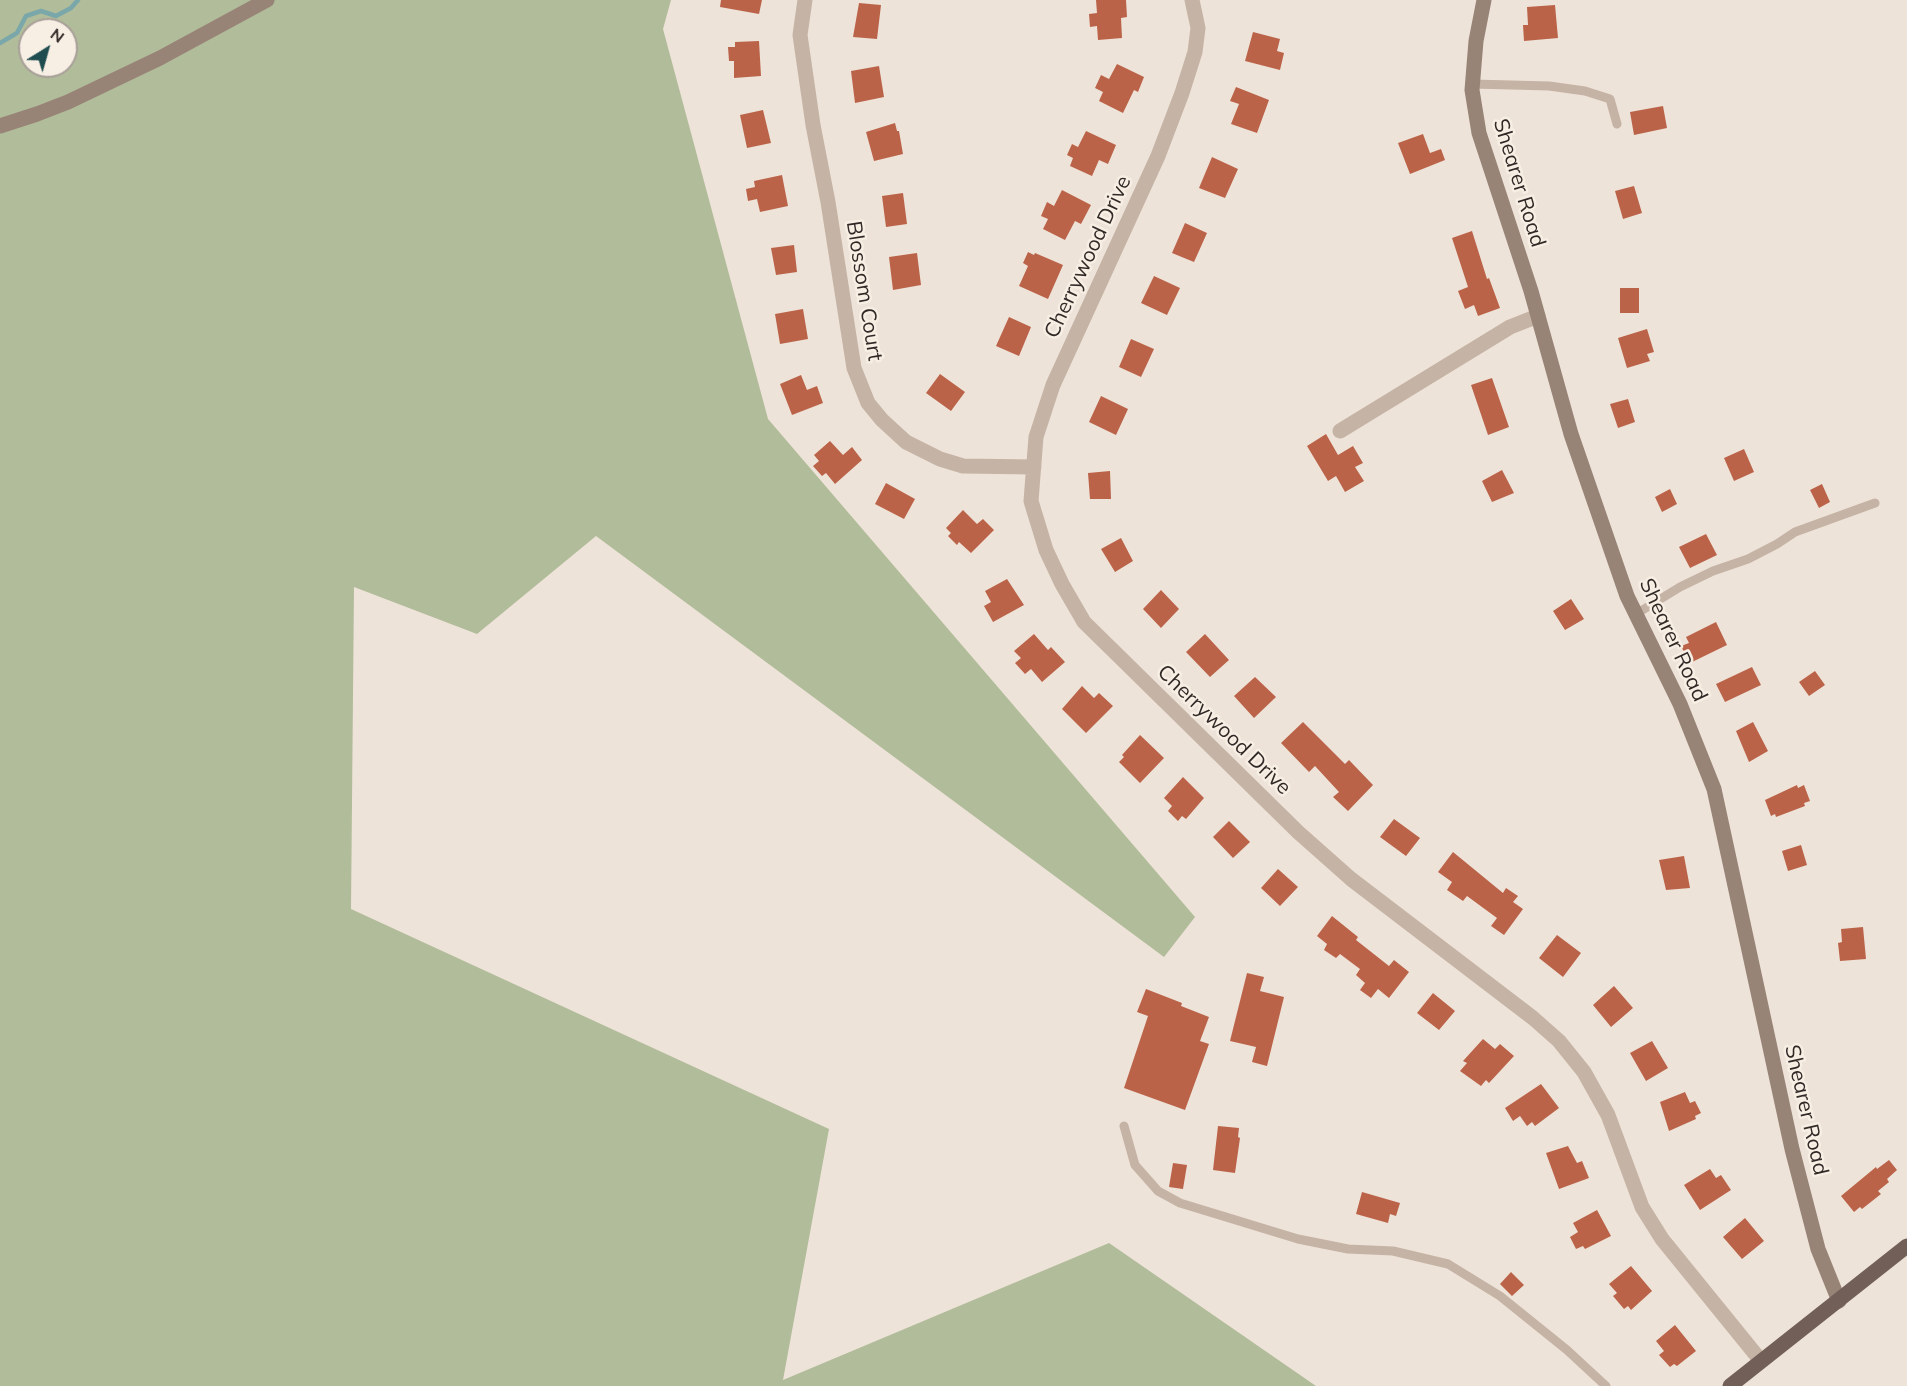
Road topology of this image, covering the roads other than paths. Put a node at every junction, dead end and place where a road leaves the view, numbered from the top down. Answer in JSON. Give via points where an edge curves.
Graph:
{"nodes":[{"id":1,"x":267,"y":0,"type":"edge"},
{"id":2,"x":805,"y":0,"type":"edge"},
{"id":3,"x":1192,"y":0,"type":"edge"},
{"id":4,"x":1484,"y":0,"type":"edge"},
{"id":5,"x":1472,"y":84,"type":"junction"},
{"id":6,"x":1617,"y":124,"type":"dead end"},
{"id":7,"x":0,"y":126,"type":"edge"},
{"id":8,"x":1538,"y":316,"type":"junction"},
{"id":9,"x":1340,"y":431,"type":"dead end"},
{"id":10,"x":1034,"y":467,"type":"junction"},
{"id":11,"x":1875,"y":503,"type":"dead end"},
{"id":12,"x":1636,"y":614,"type":"junction"},
{"id":13,"x":1124,"y":1126,"type":"dead end"},
{"id":14,"x":1907,"y":1246,"type":"edge"},
{"id":15,"x":1839,"y":1301,"type":"junction"},
{"id":16,"x":1761,"y":1361,"type":"junction"},
{"id":17,"x":1606,"y":1386,"type":"edge"},
{"id":18,"x":1730,"y":1386,"type":"edge"}],
"edges":[{"from":1,"to":7,"type":"street","via":[[68,102]]},
{"from":2,"to":10,"type":"street","name":"Blossom Court","via":[[800,35],[813,125],[854,368],[868,403],[906,442],[940,459],[963,466]]},
{"from":3,"to":10,"type":"street","name":"Cherrywood Drive","via":[[1198,28],[1182,93],[1158,156],[1053,385],[1036,437]]},
{"from":4,"to":5,"type":"street","name":"Shearer Road"},
{"from":5,"to":6,"type":"lane","via":[[1585,91],[1610,99]]},
{"from":5,"to":8,"type":"street","name":"Shearer Road","via":[[1479,133]]},
{"from":8,"to":9,"type":"street","via":[[1510,327]]},
{"from":8,"to":12,"type":"street","name":"Shearer Road","via":[[1570,434]]},
{"from":10,"to":16,"type":"street","name":"Cherrywood Drive","via":[[1031,501],[1046,550],[1084,622],[1333,863],[1559,1041],[1584,1071],[1608,1115],[1642,1207],[1662,1239]]},
{"from":11,"to":12,"type":"lane","via":[[1795,532],[1748,559],[1680,587]]},
{"from":12,"to":15,"type":"street","name":"Shearer Road","via":[[1680,704],[1714,789],[1792,1149],[1818,1249]]},
{"from":13,"to":17,"type":"lane","via":[[1135,1165],[1158,1191],[1180,1203],[1298,1239],[1348,1249],[1393,1251],[1448,1264],[1500,1296]]},
{"from":14,"to":15,"type":"main road"},
{"from":15,"to":16,"type":"main road"},
{"from":16,"to":18,"type":"main road"}]}
